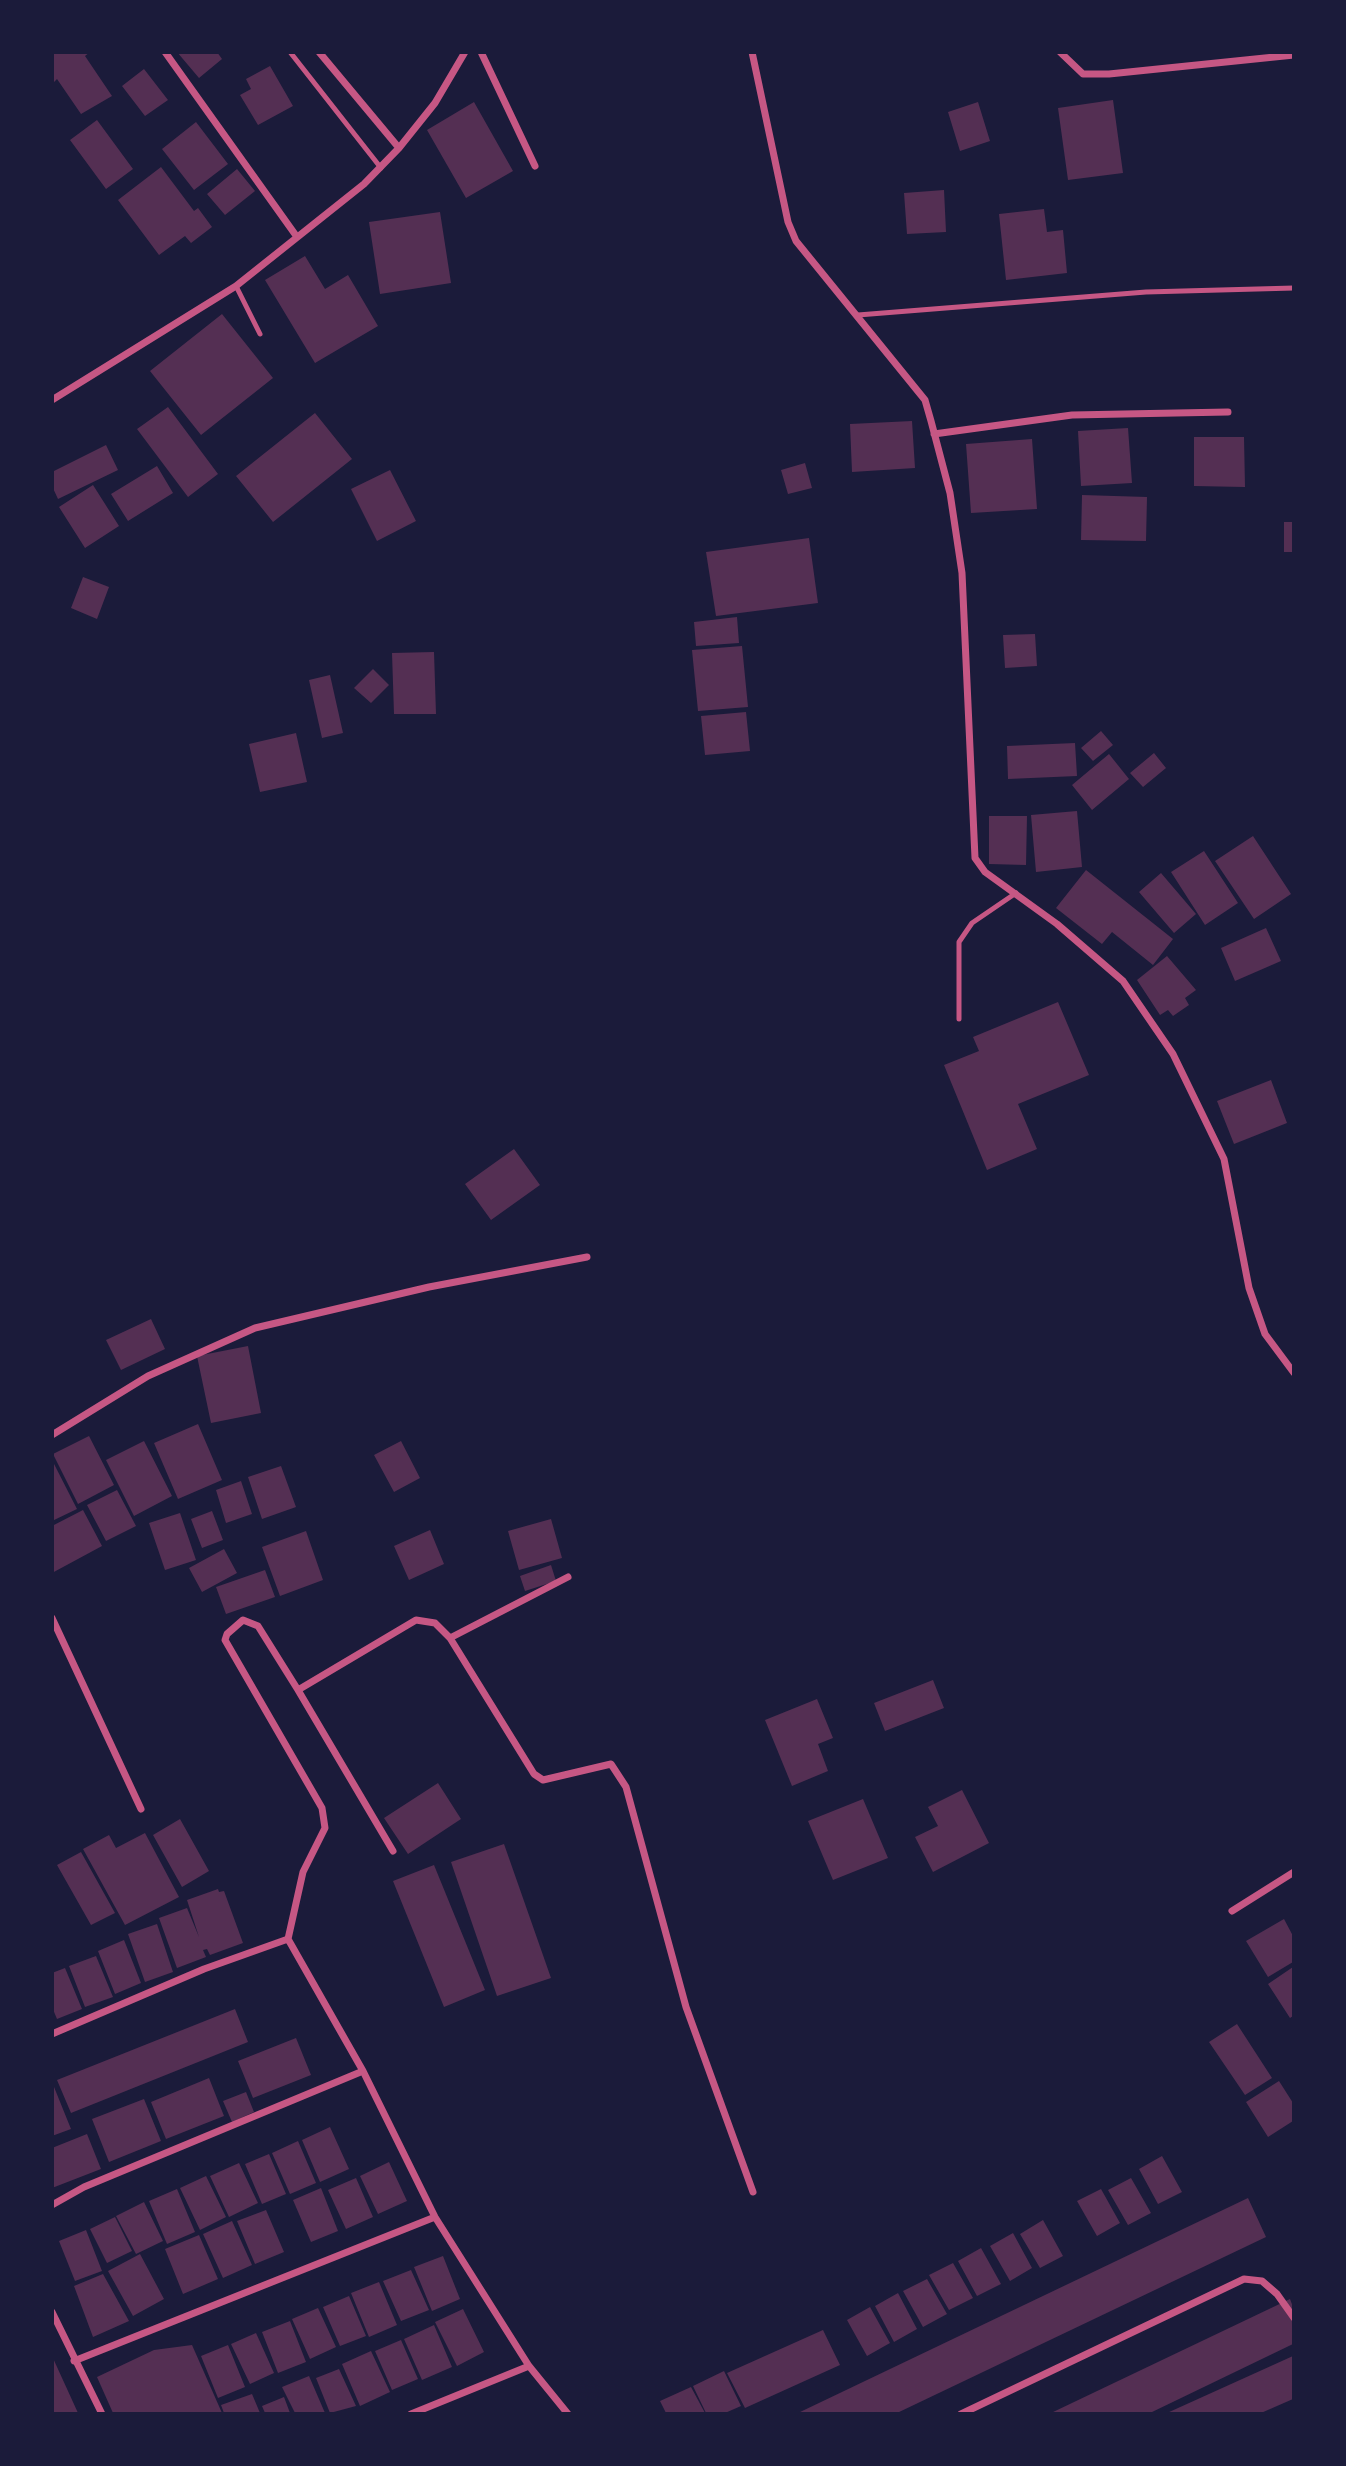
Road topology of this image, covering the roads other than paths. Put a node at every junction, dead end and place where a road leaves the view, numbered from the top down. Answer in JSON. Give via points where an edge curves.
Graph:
{"nodes":[{"id":1,"x":165,"y":52,"type":"edge"},
{"id":2,"x":290,"y":52,"type":"edge"},
{"id":3,"x":318,"y":52,"type":"edge"},
{"id":4,"x":465,"y":52,"type":"edge"},
{"id":5,"x":481,"y":52,"type":"edge"},
{"id":6,"x":752,"y":52,"type":"edge"},
{"id":7,"x":1060,"y":52,"type":"edge"},
{"id":8,"x":1289,"y":54,"type":"edge"},
{"id":9,"x":399,"y":148,"type":"junction"},
{"id":10,"x":535,"y":166,"type":"dead end"},
{"id":11,"x":381,"y":168,"type":"junction"},
{"id":12,"x":297,"y":237,"type":"junction"},
{"id":13,"x":236,"y":286,"type":"junction"},
{"id":14,"x":1293,"y":288,"type":"edge"},
{"id":15,"x":858,"y":315,"type":"junction"},
{"id":16,"x":260,"y":334,"type":"dead end"},
{"id":17,"x":52,"y":400,"type":"edge"},
{"id":18,"x":1228,"y":412,"type":"dead end"},
{"id":19,"x":934,"y":434,"type":"junction"},
{"id":20,"x":1016,"y":893,"type":"junction"},
{"id":21,"x":959,"y":1018,"type":"dead end"},
{"id":22,"x":587,"y":1257,"type":"dead end"},
{"id":23,"x":1293,"y":1373,"type":"edge"},
{"id":24,"x":52,"y":1435,"type":"edge"},
{"id":25,"x":568,"y":1577,"type":"dead end"},
{"id":26,"x":52,"y":1618,"type":"edge"},
{"id":27,"x":450,"y":1638,"type":"junction"},
{"id":28,"x":298,"y":1690,"type":"junction"},
{"id":29,"x":141,"y":1809,"type":"dead end"},
{"id":30,"x":393,"y":1851,"type":"dead end"},
{"id":31,"x":1293,"y":1872,"type":"edge"},
{"id":32,"x":1232,"y":1911,"type":"dead end"},
{"id":33,"x":288,"y":1939,"type":"junction"},
{"id":34,"x":52,"y":2034,"type":"edge"},
{"id":35,"x":363,"y":2071,"type":"junction"},
{"id":36,"x":753,"y":2192,"type":"dead end"},
{"id":37,"x":52,"y":2206,"type":"edge"},
{"id":38,"x":435,"y":2217,"type":"junction"},
{"id":39,"x":52,"y":2312,"type":"edge"},
{"id":40,"x":1293,"y":2318,"type":"edge"},
{"id":41,"x":74,"y":2361,"type":"junction"},
{"id":42,"x":529,"y":2366,"type":"junction"},
{"id":43,"x":102,"y":2413,"type":"edge"},
{"id":44,"x":411,"y":2413,"type":"edge"},
{"id":45,"x":568,"y":2413,"type":"edge"},
{"id":46,"x":961,"y":2413,"type":"edge"}],
"edges":[{"from":1,"to":12,"type":"street"},
{"from":2,"to":11,"type":"lane"},
{"from":3,"to":9,"type":"street"},
{"from":4,"to":9,"type":"street","via":[[435,103]]},
{"from":5,"to":10,"type":"street"},
{"from":6,"to":15,"type":"street","via":[[788,222],[816,268]]},
{"from":7,"to":8,"type":"street","via":[[1083,74]]},
{"from":9,"to":11,"type":"street"},
{"from":11,"to":12,"type":"street"},
{"from":12,"to":13,"type":"street"},
{"from":13,"to":16,"type":"lane"},
{"from":13,"to":17,"type":"street"},
{"from":14,"to":15,"type":"lane","via":[[1146,292]]},
{"from":15,"to":19,"type":"street","via":[[925,400]]},
{"from":18,"to":19,"type":"street","via":[[1072,415]]},
{"from":19,"to":20,"type":"street","via":[[950,493],[962,573],[975,858],[985,872]]},
{"from":20,"to":21,"type":"lane","via":[[972,923],[959,942]]},
{"from":20,"to":23,"type":"street","via":[[1123,981],[1173,1054],[1224,1159],[1248,1288],[1265,1334]]},
{"from":22,"to":24,"type":"street","via":[[429,1287],[256,1328],[148,1376]]},
{"from":25,"to":27,"type":"street"},
{"from":26,"to":29,"type":"street"},
{"from":27,"to":28,"type":"street","via":[[435,1623],[416,1620]]},
{"from":27,"to":36,"type":"street","via":[[534,1774],[544,1780],[611,1764],[626,1787],[687,2007]]},
{"from":28,"to":30,"type":"street"},
{"from":28,"to":33,"type":"street","via":[[258,1626],[243,1620],[231,1628],[225,1640],[322,1808],[325,1828],[303,1872]]},
{"from":31,"to":32,"type":"street"},
{"from":33,"to":34,"type":"street","via":[[204,1969]]},
{"from":33,"to":35,"type":"street"},
{"from":35,"to":37,"type":"street","via":[[84,2187]]},
{"from":35,"to":38,"type":"street"},
{"from":38,"to":41,"type":"street"},
{"from":38,"to":42,"type":"street"},
{"from":39,"to":41,"type":"street"},
{"from":40,"to":46,"type":"street","via":[[1262,2281],[1244,2278]]},
{"from":41,"to":43,"type":"street"},
{"from":42,"to":44,"type":"street"},
{"from":42,"to":45,"type":"street"}]}
